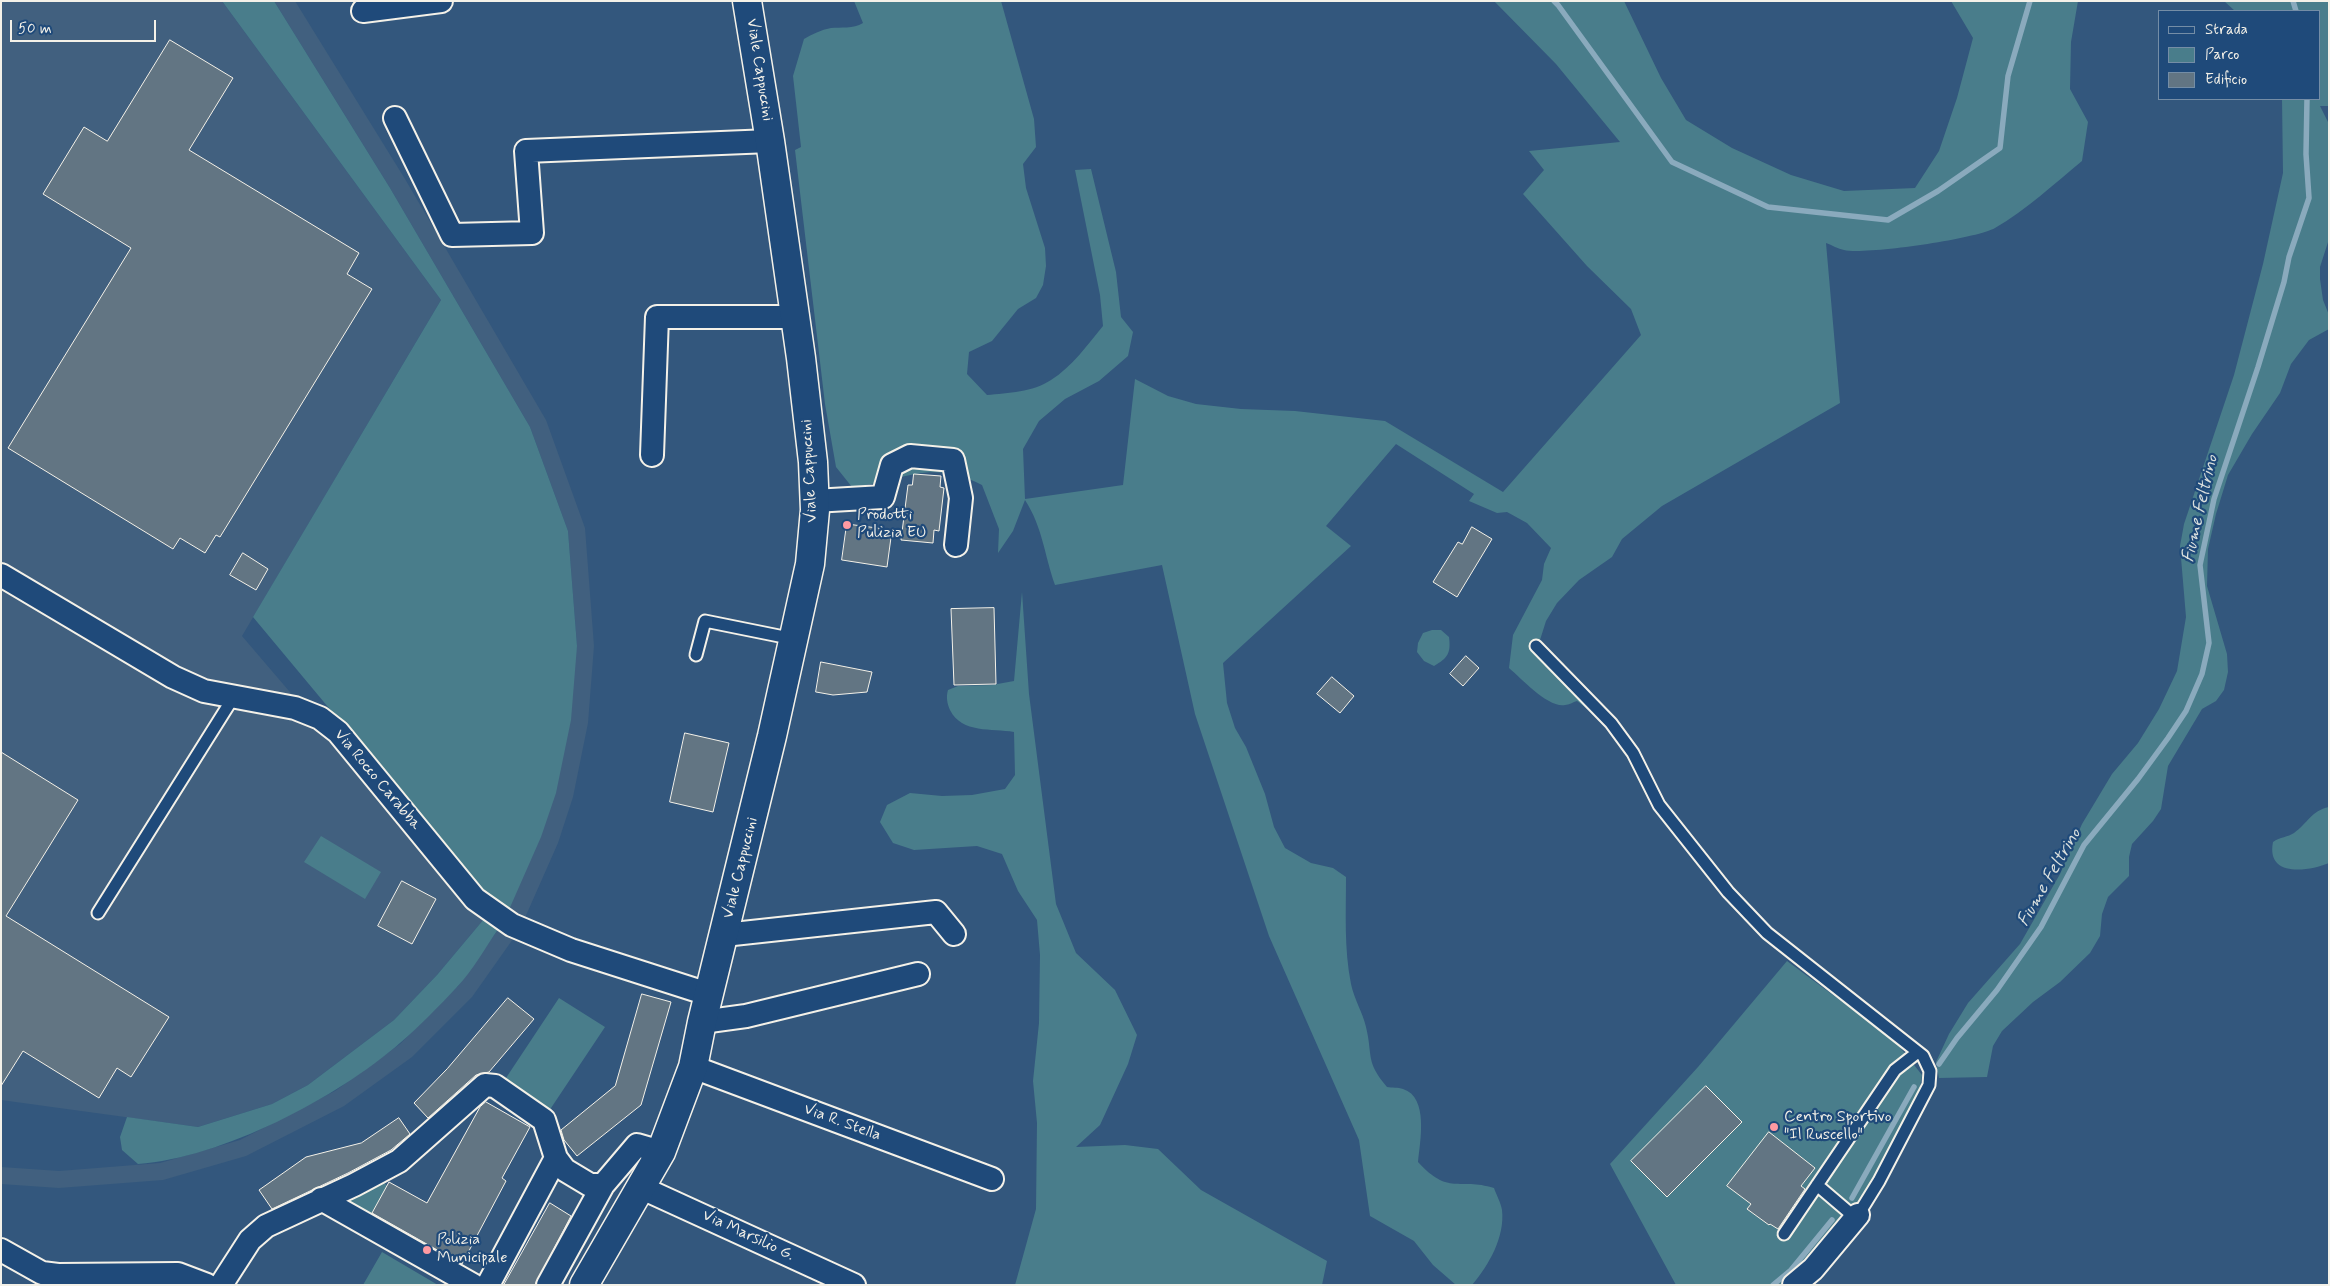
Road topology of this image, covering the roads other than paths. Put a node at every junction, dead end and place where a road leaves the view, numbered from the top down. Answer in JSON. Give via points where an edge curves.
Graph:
{"nodes":[{"id":1,"x":441,"y":1,"type":"edge"},
{"id":2,"x":747,"y":1,"type":"edge"},
{"id":3,"x":362,"y":11,"type":"dead end"},
{"id":4,"x":395,"y":118,"type":"dead end"},
{"id":5,"x":770,"y":141,"type":"junction"},
{"id":6,"x":795,"y":317,"type":"junction"},
{"id":7,"x":652,"y":455,"type":"dead end"},
{"id":8,"x":814,"y":501,"type":"junction"},
{"id":9,"x":956,"y":545,"type":"dead end"},
{"id":10,"x":1,"y":575,"type":"edge"},
{"id":11,"x":794,"y":638,"type":"junction"},
{"id":12,"x":1536,"y":646,"type":"dead end"},
{"id":13,"x":696,"y":655,"type":"dead end"},
{"id":14,"x":233,"y":698,"type":"junction"},
{"id":15,"x":98,"y":913,"type":"dead end"},
{"id":16,"x":954,"y":934,"type":"dead end"},
{"id":17,"x":724,"y":935,"type":"junction"},
{"id":18,"x":918,"y":974,"type":"dead end"},
{"id":19,"x":708,"y":994,"type":"junction"},
{"id":20,"x":702,"y":1022,"type":"junction"},
{"id":21,"x":1918,"y":1052,"type":"junction"},
{"id":22,"x":693,"y":1067,"type":"junction"},
{"id":23,"x":661,"y":1152,"type":"junction"},
{"id":24,"x":556,"y":1158,"type":"junction"},
{"id":25,"x":992,"y":1179,"type":"dead end"},
{"id":26,"x":602,"y":1185,"type":"junction"},
{"id":27,"x":1817,"y":1185,"type":"junction"},
{"id":28,"x":642,"y":1188,"type":"junction"},
{"id":29,"x":321,"y":1199,"type":"junction"},
{"id":30,"x":1858,"y":1215,"type":"junction"},
{"id":31,"x":1784,"y":1234,"type":"dead end"},
{"id":32,"x":1,"y":1250,"type":"edge"},
{"id":33,"x":826,"y":1278,"type":"edge"},
{"id":34,"x":162,"y":1279,"type":"edge"},
{"id":35,"x":208,"y":1285,"type":"edge"},
{"id":36,"x":221,"y":1285,"type":"edge"},
{"id":37,"x":473,"y":1285,"type":"edge"},
{"id":38,"x":488,"y":1285,"type":"edge"},
{"id":39,"x":548,"y":1285,"type":"edge"},
{"id":40,"x":584,"y":1285,"type":"edge"},
{"id":41,"x":854,"y":1285,"type":"edge"},
{"id":42,"x":1794,"y":1285,"type":"edge"}],
"edges":[{"from":1,"to":3,"type":"street"},
{"from":2,"to":5,"type":"street","name":"Viale Cappuccini"},
{"from":4,"to":5,"type":"street","via":[[452,235],[532,233],[526,151]]},
{"from":5,"to":6,"type":"street","name":"Viale Cappuccini"},
{"from":6,"to":7,"type":"street","via":[[657,317]]},
{"from":6,"to":8,"type":"street","name":"Viale Cappuccini","via":[[813,462]]},
{"from":8,"to":9,"type":"street","via":[[883,497],[892,465],[910,456],[953,460],[961,498]]},
{"from":8,"to":11,"type":"street","name":"Viale Cappuccini","via":[[810,564]]},
{"from":10,"to":14,"type":"street","name":"Via Rocco Carabba","via":[[173,677],[204,691]]},
{"from":11,"to":13,"type":"lane","via":[[705,621]]},
{"from":11,"to":17,"type":"street","name":"Viale Cappuccini"},
{"from":12,"to":21,"type":"lane","via":[[1611,723],[1633,753],[1659,805],[1741,906],[1767,933]]},
{"from":14,"to":15,"type":"lane"},
{"from":14,"to":19,"type":"street","name":"Via Rocco Carabba","via":[[295,708],[320,718],[338,732],[475,899],[512,925],[571,950]]},
{"from":16,"to":17,"type":"street","name":"Viale Cappuccini","via":[[936,912]]},
{"from":17,"to":19,"type":"street","name":"Viale Cappuccini"},
{"from":18,"to":20,"type":"street","via":[[746,1016]]},
{"from":19,"to":20,"type":"street","name":"Viale Cappuccini"},
{"from":20,"to":22,"type":"street","name":"Viale Cappuccini"},
{"from":21,"to":27,"type":"lane","via":[[1895,1070]]},
{"from":21,"to":30,"type":"lane","via":[[1930,1071],[1929,1086],[1884,1173]]},
{"from":22,"to":23,"type":"street","name":"Viale Cappuccini"},
{"from":22,"to":25,"type":"street","name":"Via R. Stella"},
{"from":23,"to":26,"type":"street","via":[[637,1145]]},
{"from":23,"to":28,"type":"street","name":"Viale Cappuccini"},
{"from":24,"to":26,"type":"street","via":[[565,1170],[590,1185]]},
{"from":24,"to":29,"type":"street","via":[[544,1120],[495,1086],[485,1084],[399,1161]]},
{"from":24,"to":38,"type":"street"},
{"from":26,"to":39,"type":"street"},
{"from":27,"to":30,"type":"lane","via":[[1851,1214]]},
{"from":27,"to":31,"type":"lane"},
{"from":28,"to":33,"type":"street","name":"Via Marsilio G."},
{"from":28,"to":40,"type":"street","name":"Viale Cappuccini"},
{"from":29,"to":36,"type":"street","via":[[266,1226],[250,1240]]},
{"from":29,"to":37,"type":"street"},
{"from":30,"to":42,"type":"street","via":[[1813,1269]]},
{"from":32,"to":34,"type":"street","via":[[42,1273]]},
{"from":33,"to":41,"type":"street","name":"Via Marsilio G."},
{"from":34,"to":35,"type":"street","via":[[178,1274]]}]}
